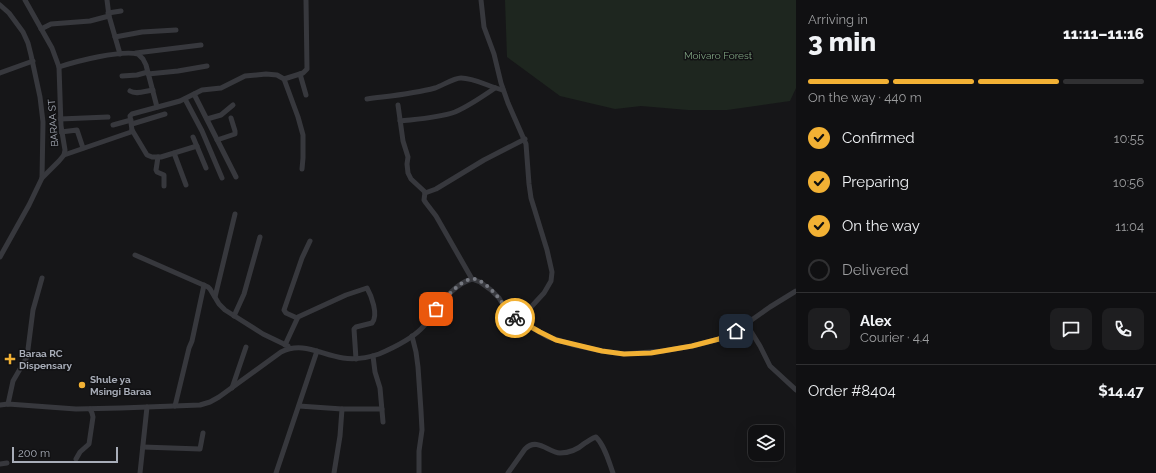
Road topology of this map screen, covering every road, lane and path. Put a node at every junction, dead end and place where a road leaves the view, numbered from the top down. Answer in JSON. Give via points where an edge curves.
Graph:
{"nodes":[{"id":1,"x":25,"y":0,"type":"edge"},
{"id":2,"x":107,"y":0,"type":"edge"},
{"id":3,"x":306,"y":0,"type":"edge"},
{"id":4,"x":481,"y":0,"type":"edge"},
{"id":5,"x":0,"y":5,"type":"edge"},
{"id":6,"x":121,"y":11,"type":"dead end"},
{"id":7,"x":109,"y":15,"type":"junction"},
{"id":8,"x":41,"y":29,"type":"junction"},
{"id":9,"x":176,"y":30,"type":"dead end"},
{"id":10,"x":115,"y":37,"type":"junction"},
{"id":11,"x":201,"y":45,"type":"dead end"},
{"id":12,"x":135,"y":53,"type":"junction"},
{"id":13,"x":120,"y":54,"type":"junction"},
{"id":14,"x":33,"y":61,"type":"junction"},
{"id":15,"x":207,"y":66,"type":"dead end"},
{"id":16,"x":59,"y":67,"type":"junction"},
{"id":17,"x":0,"y":73,"type":"edge"},
{"id":18,"x":148,"y":73,"type":"junction"},
{"id":19,"x":300,"y":74,"type":"junction"},
{"id":20,"x":122,"y":76,"type":"dead end"},
{"id":21,"x":284,"y":79,"type":"junction"},
{"id":22,"x":495,"y":88,"type":"junction"},
{"id":23,"x":153,"y":90,"type":"junction"},
{"id":24,"x":503,"y":90,"type":"junction"},
{"id":25,"x":130,"y":91,"type":"dead end"},
{"id":26,"x":194,"y":94,"type":"junction"},
{"id":27,"x":306,"y":95,"type":"dead end"},
{"id":28,"x":185,"y":99,"type":"junction"},
{"id":29,"x":367,"y":99,"type":"dead end"},
{"id":30,"x":398,"y":105,"type":"dead end"},
{"id":31,"x":233,"y":106,"type":"dead end"},
{"id":32,"x":157,"y":107,"type":"junction"},
{"id":33,"x":165,"y":114,"type":"dead end"},
{"id":34,"x":108,"y":116,"type":"dead end"},
{"id":35,"x":231,"y":118,"type":"dead end"},
{"id":36,"x":60,"y":119,"type":"junction"},
{"id":37,"x":207,"y":119,"type":"junction"},
{"id":38,"x":400,"y":121,"type":"junction"},
{"id":39,"x":113,"y":125,"type":"dead end"},
{"id":40,"x":131,"y":125,"type":"junction"},
{"id":41,"x":61,"y":132,"type":"junction"},
{"id":42,"x":193,"y":137,"type":"dead end"},
{"id":43,"x":217,"y":140,"type":"junction"},
{"id":44,"x":525,"y":140,"type":"junction"},
{"id":45,"x":197,"y":146,"type":"junction"},
{"id":46,"x":83,"y":148,"type":"junction"},
{"id":47,"x":174,"y":153,"type":"junction"},
{"id":48,"x":64,"y":155,"type":"junction"},
{"id":49,"x":158,"y":157,"type":"junction"},
{"id":50,"x":206,"y":168,"type":"dead end"},
{"id":51,"x":302,"y":169,"type":"dead end"},
{"id":52,"x":236,"y":177,"type":"dead end"},
{"id":53,"x":42,"y":178,"type":"junction"},
{"id":54,"x":222,"y":178,"type":"dead end"},
{"id":55,"x":186,"y":185,"type":"dead end"},
{"id":56,"x":164,"y":186,"type":"dead end"},
{"id":57,"x":425,"y":193,"type":"junction"},
{"id":58,"x":235,"y":214,"type":"dead end"},
{"id":59,"x":260,"y":237,"type":"dead end"},
{"id":60,"x":310,"y":241,"type":"dead end"},
{"id":61,"x":135,"y":255,"type":"dead end"},
{"id":62,"x":0,"y":256,"type":"edge"},
{"id":63,"x":42,"y":278,"type":"dead end"},
{"id":64,"x":472,"y":279,"type":"junction"},
{"id":65,"x":204,"y":285,"type":"junction"},
{"id":66,"x":796,"y":291,"type":"edge"},
{"id":67,"x":215,"y":297,"type":"junction"},
{"id":68,"x":234,"y":316,"type":"junction"},
{"id":69,"x":297,"y":318,"type":"junction"},
{"id":70,"x":519,"y":320,"type":"junction"},
{"id":71,"x":747,"y":325,"type":"junction"},
{"id":72,"x":412,"y":336,"type":"junction"},
{"id":73,"x":285,"y":345,"type":"junction"},
{"id":74,"x":246,"y":347,"type":"dead end"},
{"id":75,"x":293,"y":348,"type":"junction"},
{"id":76,"x":317,"y":351,"type":"junction"},
{"id":77,"x":373,"y":356,"type":"junction"},
{"id":78,"x":356,"y":359,"type":"junction"},
{"id":79,"x":232,"y":388,"type":"junction"},
{"id":80,"x":796,"y":390,"type":"edge"},
{"id":81,"x":8,"y":404,"type":"junction"},
{"id":82,"x":0,"y":405,"type":"edge"},
{"id":83,"x":175,"y":406,"type":"junction"},
{"id":84,"x":299,"y":406,"type":"junction"},
{"id":85,"x":147,"y":407,"type":"junction"},
{"id":86,"x":90,"y":409,"type":"junction"},
{"id":87,"x":342,"y":410,"type":"junction"},
{"id":88,"x":382,"y":410,"type":"junction"},
{"id":89,"x":383,"y":422,"type":"dead end"},
{"id":90,"x":203,"y":433,"type":"dead end"},
{"id":91,"x":143,"y":447,"type":"junction"},
{"id":92,"x":76,"y":458,"type":"dead end"},
{"id":93,"x":0,"y":464,"type":"edge"},
{"id":94,"x":6,"y":464,"type":"dead end"},
{"id":95,"x":140,"y":473,"type":"edge"},
{"id":96,"x":276,"y":473,"type":"edge"},
{"id":97,"x":334,"y":473,"type":"edge"},
{"id":98,"x":419,"y":473,"type":"edge"},
{"id":99,"x":508,"y":473,"type":"edge"},
{"id":100,"x":613,"y":473,"type":"edge"}],
"edges":[{"from":1,"to":8,"type":"street","name":"BARAA ST"},
{"from":2,"to":7,"type":"street"},
{"from":3,"to":19,"type":"street","via":[[307,69]]},
{"from":4,"to":24,"type":"street","via":[[484,27]]},
{"from":5,"to":14,"type":"street","via":[[23,32]]},
{"from":6,"to":7,"type":"street"},
{"from":7,"to":8,"type":"street","via":[[90,21],[51,24]]},
{"from":7,"to":10,"type":"street"},
{"from":8,"to":16,"type":"street","name":"BARAA ST"},
{"from":9,"to":10,"type":"street"},
{"from":10,"to":13,"type":"street"},
{"from":11,"to":12,"type":"street"},
{"from":12,"to":13,"type":"street"},
{"from":12,"to":18,"type":"street","via":[[143,59]]},
{"from":13,"to":16,"type":"street"},
{"from":14,"to":17,"type":"street"},
{"from":14,"to":53,"type":"street","via":[[43,122]]},
{"from":15,"to":18,"type":"street"},
{"from":16,"to":36,"type":"street","name":"BARAA ST"},
{"from":18,"to":20,"type":"street"},
{"from":18,"to":23,"type":"street"},
{"from":19,"to":21,"type":"street"},
{"from":19,"to":27,"type":"street"},
{"from":21,"to":26,"type":"street","via":[[271,74],[249,76],[221,88],[202,90]]},
{"from":21,"to":51,"type":"street","via":[[303,135]]},
{"from":22,"to":24,"type":"street"},
{"from":22,"to":29,"type":"street","via":[[459,78],[427,90]]},
{"from":22,"to":38,"type":"street","via":[[453,112]]},
{"from":23,"to":25,"type":"street","via":[[136,93]]},
{"from":23,"to":32,"type":"street"},
{"from":24,"to":44,"type":"street"},
{"from":26,"to":28,"type":"street"},
{"from":26,"to":37,"type":"street"},
{"from":28,"to":32,"type":"street"},
{"from":28,"to":54,"type":"street"},
{"from":30,"to":38,"type":"street"},
{"from":31,"to":37,"type":"street","via":[[220,115]]},
{"from":32,"to":40,"type":"street","via":[[132,114]]},
{"from":33,"to":40,"type":"street"},
{"from":34,"to":36,"type":"street"},
{"from":35,"to":43,"type":"street","via":[[235,134]]},
{"from":36,"to":41,"type":"street","name":"BARAA ST"},
{"from":37,"to":43,"type":"street"},
{"from":38,"to":57,"type":"street","via":[[408,157],[408,173]]},
{"from":39,"to":40,"type":"street"},
{"from":40,"to":46,"type":"street","via":[[130,133]]},
{"from":40,"to":49,"type":"street","via":[[147,155]]},
{"from":41,"to":46,"type":"street","via":[[78,130]]},
{"from":41,"to":48,"type":"street","name":"BARAA ST"},
{"from":42,"to":45,"type":"street"},
{"from":43,"to":52,"type":"street"},
{"from":44,"to":57,"type":"street"},
{"from":44,"to":70,"type":"street","via":[[531,198],[552,275],[544,294]]},
{"from":45,"to":47,"type":"street"},
{"from":45,"to":50,"type":"street"},
{"from":46,"to":48,"type":"street"},
{"from":47,"to":49,"type":"street"},
{"from":47,"to":55,"type":"street"},
{"from":48,"to":53,"type":"street","name":"BARAA ST"},
{"from":49,"to":56,"type":"street","via":[[156,170],[164,175]]},
{"from":53,"to":62,"type":"street","name":"BARAA ST"},
{"from":57,"to":64,"type":"street","via":[[424,200]]},
{"from":58,"to":67,"type":"street"},
{"from":59,"to":68,"type":"street","via":[[244,294]]},
{"from":60,"to":69,"type":"street","via":[[284,310]]},
{"from":61,"to":65,"type":"street"},
{"from":63,"to":81,"type":"street","via":[[33,310],[27,357],[13,381]]},
{"from":64,"to":70,"type":"street","via":[[491,290],[506,310]]},
{"from":64,"to":72,"type":"street","via":[[452,291]]},
{"from":65,"to":67,"type":"street"},
{"from":65,"to":83,"type":"street"},
{"from":66,"to":71,"type":"street"},
{"from":67,"to":68,"type":"street","via":[[222,307]]},
{"from":68,"to":73,"type":"street"},
{"from":69,"to":73,"type":"street"},
{"from":69,"to":78,"type":"street","via":[[367,288],[376,317],[374,321],[355,328]]},
{"from":70,"to":71,"type":"street","via":[[556,340],[624,354],[664,351],[703,343],[729,335]]},
{"from":71,"to":80,"type":"street","via":[[770,366]]},
{"from":72,"to":77,"type":"street"},
{"from":72,"to":98,"type":"street","via":[[418,367],[422,430]]},
{"from":73,"to":75,"type":"street"},
{"from":74,"to":79,"type":"street"},
{"from":75,"to":76,"type":"street"},
{"from":75,"to":79,"type":"street","via":[[281,352]]},
{"from":76,"to":78,"type":"street"},
{"from":76,"to":84,"type":"street"},
{"from":77,"to":78,"type":"street"},
{"from":77,"to":88,"type":"street"},
{"from":79,"to":83,"type":"street","via":[[206,403]]},
{"from":81,"to":82,"type":"street"},
{"from":81,"to":86,"type":"street"},
{"from":83,"to":85,"type":"street"},
{"from":84,"to":87,"type":"street"},
{"from":84,"to":96,"type":"street"},
{"from":85,"to":86,"type":"street"},
{"from":85,"to":91,"type":"street"},
{"from":86,"to":92,"type":"street","via":[[93,417],[89,444]]},
{"from":87,"to":88,"type":"street"},
{"from":87,"to":97,"type":"street"},
{"from":88,"to":89,"type":"street"},
{"from":90,"to":91,"type":"street","via":[[200,449]]},
{"from":91,"to":95,"type":"street"},
{"from":93,"to":94,"type":"street"},
{"from":99,"to":100,"type":"street","via":[[529,446],[545,446],[556,452],[570,452],[594,437],[599,441]]}]}
